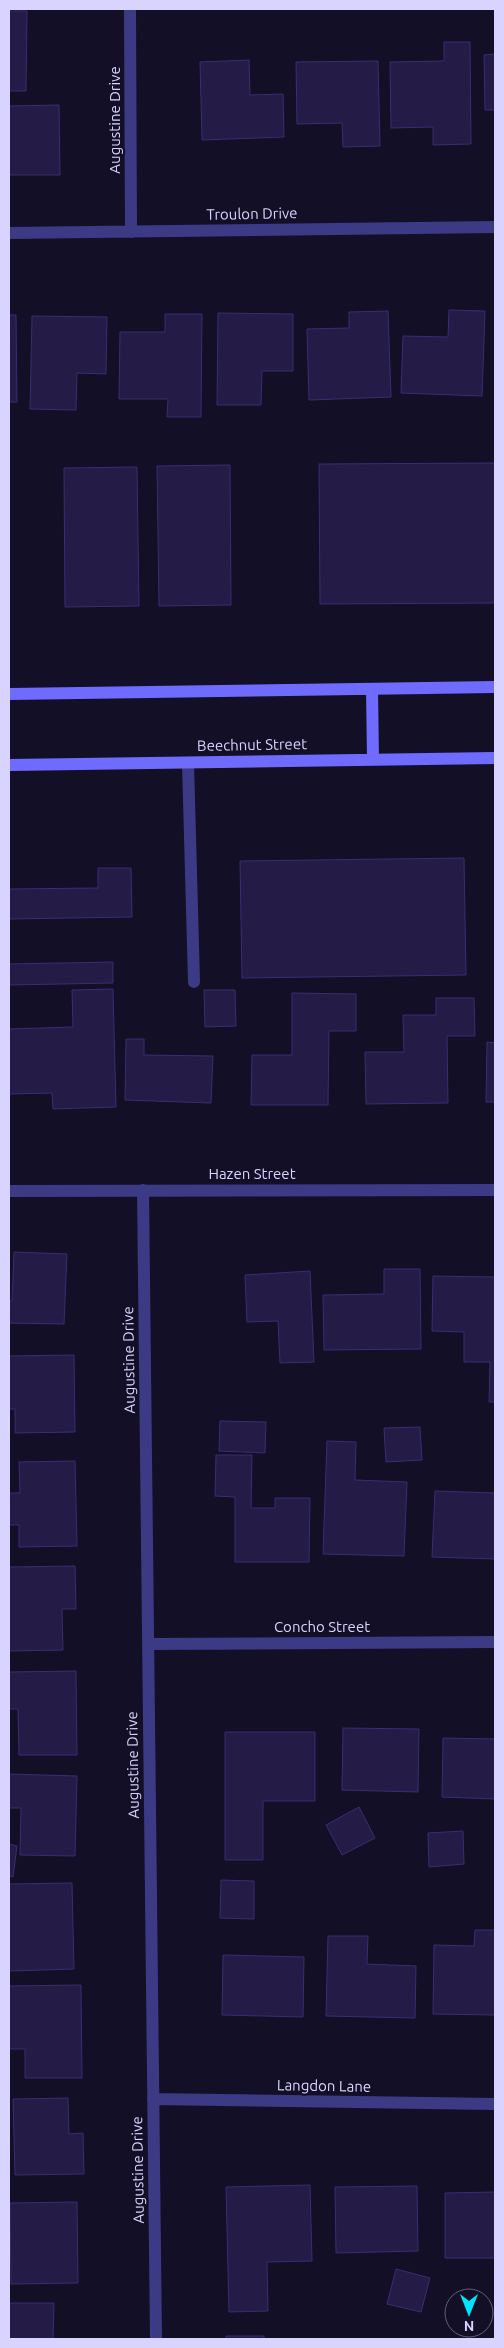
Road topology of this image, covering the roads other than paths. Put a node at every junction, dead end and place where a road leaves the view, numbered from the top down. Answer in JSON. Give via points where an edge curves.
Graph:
{"nodes":[{"id":1,"x":130,"y":9,"type":"edge"},
{"id":2,"x":495,"y":227,"type":"edge"},
{"id":3,"x":132,"y":232,"type":"junction"},
{"id":4,"x":9,"y":233,"type":"edge"},
{"id":5,"x":495,"y":687,"type":"edge"},
{"id":6,"x":372,"y":689,"type":"junction"},
{"id":7,"x":9,"y":694,"type":"edge"},
{"id":8,"x":495,"y":758,"type":"edge"},
{"id":9,"x":374,"y":760,"type":"junction"},
{"id":10,"x":188,"y":762,"type":"junction"},
{"id":11,"x":9,"y":765,"type":"edge"},
{"id":12,"x":194,"y":982,"type":"dead end"},
{"id":13,"x":143,"y":1190,"type":"junction"},
{"id":14,"x":495,"y":1190,"type":"edge"},
{"id":15,"x":9,"y":1191,"type":"edge"},
{"id":16,"x":495,"y":1642,"type":"edge"},
{"id":17,"x":148,"y":1644,"type":"junction"},
{"id":18,"x":153,"y":2099,"type":"junction"},
{"id":19,"x":495,"y":2104,"type":"edge"},
{"id":20,"x":156,"y":2339,"type":"edge"}],
"edges":[{"from":1,"to":3,"type":"street","name":"Augustine Drive"},
{"from":2,"to":3,"type":"street","name":"Troulon Drive"},
{"from":3,"to":4,"type":"street","name":"Troulon Drive"},
{"from":5,"to":6,"type":"main road"},
{"from":6,"to":7,"type":"main road"},
{"from":6,"to":9,"type":"main road"},
{"from":8,"to":9,"type":"main road","name":"Beechnut Street"},
{"from":9,"to":10,"type":"main road","name":"Beechnut Street"},
{"from":10,"to":11,"type":"main road","name":"Beechnut Street"},
{"from":10,"to":12,"type":"street"},
{"from":13,"to":14,"type":"street","name":"Hazen Street"},
{"from":13,"to":15,"type":"street","name":"Hazen Street"},
{"from":13,"to":17,"type":"street","name":"Augustine Drive"},
{"from":16,"to":17,"type":"street","name":"Concho Street"},
{"from":17,"to":18,"type":"street","name":"Augustine Drive"},
{"from":18,"to":19,"type":"street","name":"Langdon Lane"},
{"from":18,"to":20,"type":"street","name":"Augustine Drive"}]}
